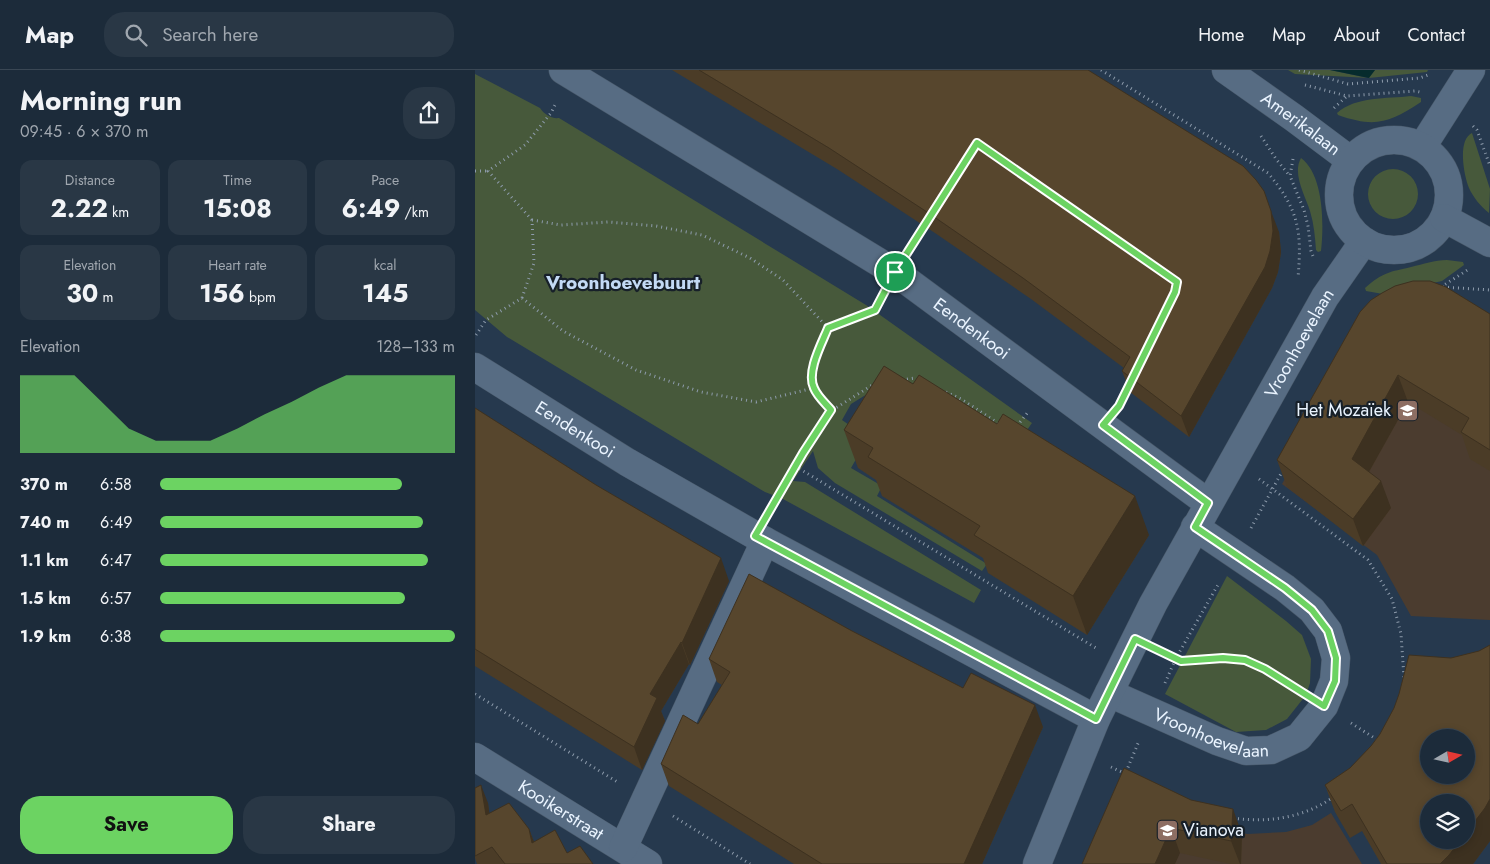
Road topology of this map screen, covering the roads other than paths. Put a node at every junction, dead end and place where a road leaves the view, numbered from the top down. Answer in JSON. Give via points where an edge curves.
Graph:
{"nodes":[{"id":1,"x":1226,"y":70,"type":"edge"},
{"id":2,"x":570,"y":72,"type":"edge"},
{"id":3,"x":1460,"y":87,"type":"edge"},
{"id":4,"x":1422,"y":147,"type":"junction"},
{"id":5,"x":1351,"y":160,"type":"junction"},
{"id":6,"x":1444,"y":218,"type":"junction"},
{"id":7,"x":1364,"y":241,"type":"junction"},
{"id":8,"x":1489,"y":242,"type":"edge"},
{"id":9,"x":475,"y":367,"type":"edge"},
{"id":10,"x":1208,"y":503,"type":"junction"},
{"id":11,"x":1195,"y":527,"type":"junction"},
{"id":12,"x":760,"y":539,"type":"junction"},
{"id":13,"x":1109,"y":693,"type":"junction"},
{"id":14,"x":1096,"y":719,"type":"junction"},
{"id":15,"x":475,"y":757,"type":"edge"},
{"id":16,"x":623,"y":848,"type":"junction"},
{"id":17,"x":648,"y":864,"type":"edge"},
{"id":18,"x":1037,"y":864,"type":"edge"}],
"edges":[{"from":1,"to":5,"type":"street","name":"Amerikalaan"},
{"from":2,"to":10,"type":"street","name":"Eendenkooi","via":[[895,272]]},
{"from":3,"to":4,"type":"street"},
{"from":4,"to":5,"type":"street","via":[[1392,139],[1376,142]]},
{"from":4,"to":6,"type":"street","via":[[1437,160],[1447,178],[1450,198]]},
{"from":5,"to":7,"type":"street","via":[[1339,188],[1339,204],[1344,218]]},
{"from":6,"to":7,"type":"street","via":[[1434,234],[1419,245],[1400,250],[1381,249]]},
{"from":6,"to":8,"type":"street"},
{"from":7,"to":10,"type":"street","name":"Vroonhoevelaan","via":[[1330,290]]},
{"from":9,"to":12,"type":"street","name":"Eendenkooi","via":[[627,462]]},
{"from":10,"to":11,"type":"street","name":"Vroonhoevelaan"},
{"from":11,"to":13,"type":"street","name":"Vroonhoevelaan"},
{"from":11,"to":13,"type":"street","name":"Vroonhoevelaan","via":[[1285,588],[1312,610],[1323,624],[1336,658],[1335,681],[1324,706],[1299,737],[1271,750],[1246,751]]},
{"from":12,"to":14,"type":"street","name":"Eendenkooi"},
{"from":12,"to":16,"type":"street"},
{"from":13,"to":14,"type":"street","name":"Vroonhoevelaan"},
{"from":14,"to":18,"type":"street","name":"Vroonhoevelaan"},
{"from":15,"to":16,"type":"street","name":"Kooikerstraat"},
{"from":16,"to":17,"type":"street","name":"Kooikerstraat"}]}
